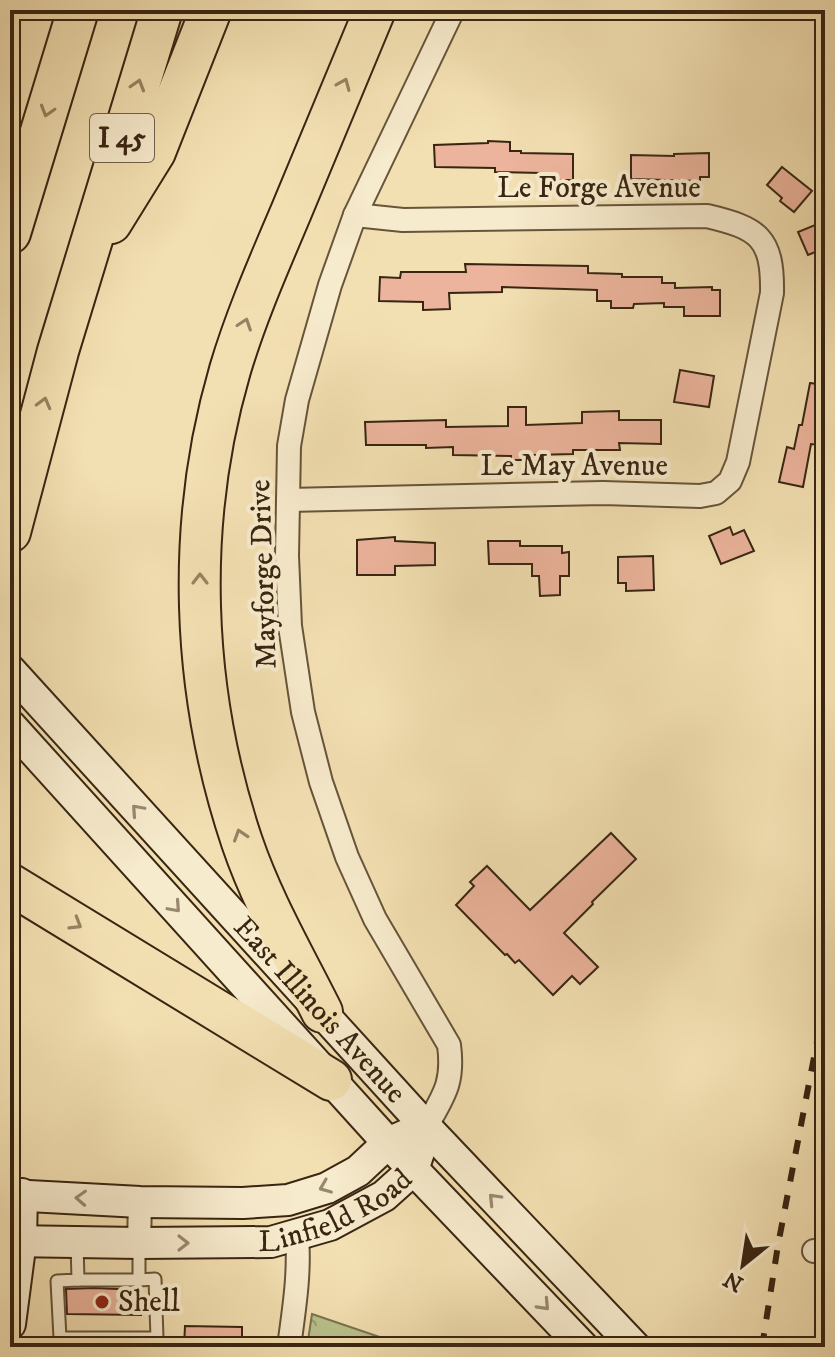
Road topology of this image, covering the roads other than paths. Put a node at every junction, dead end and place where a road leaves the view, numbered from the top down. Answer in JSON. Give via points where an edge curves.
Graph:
{"nodes":[{"id":1,"x":78,"y":10,"type":"edge"},
{"id":2,"x":162,"y":10,"type":"edge"},
{"id":3,"x":211,"y":10,"type":"edge"},
{"id":4,"x":375,"y":10,"type":"edge"},
{"id":5,"x":453,"y":10,"type":"edge"},
{"id":6,"x":355,"y":215,"type":"junction"},
{"id":7,"x":10,"y":233,"type":"edge"},
{"id":8,"x":83,"y":267,"type":"junction"},
{"id":9,"x":759,"y":360,"type":"joint"},
{"id":10,"x":288,"y":500,"type":"junction"},
{"id":11,"x":10,"y":532,"type":"edge"},
{"id":12,"x":10,"y":670,"type":"edge"},
{"id":13,"x":10,"y":725,"type":"edge"},
{"id":14,"x":10,"y":884,"type":"edge"},
{"id":15,"x":322,"y":1012,"type":"junction"},
{"id":16,"x":331,"y":1080,"type":"junction"},
{"id":17,"x":426,"y":1127,"type":"junction"},
{"id":18,"x":388,"y":1143,"type":"junction"},
{"id":19,"x":413,"y":1170,"type":"junction"},
{"id":20,"x":16,"y":1195,"type":"edge"},
{"id":21,"x":140,"y":1202,"type":"junction"},
{"id":22,"x":297,"y":1235,"type":"junction"},
{"id":23,"x":16,"y":1240,"type":"edge"},
{"id":24,"x":77,"y":1241,"type":"junction"},
{"id":25,"x":139,"y":1243,"type":"junction"},
{"id":26,"x":78,"y":1280,"type":"junction"},
{"id":27,"x":139,"y":1280,"type":"junction"},
{"id":28,"x":10,"y":1324,"type":"edge"},
{"id":29,"x":289,"y":1347,"type":"edge"},
{"id":30,"x":583,"y":1347,"type":"edge"},
{"id":31,"x":635,"y":1347,"type":"edge"}],
"edges":[{"from":1,"to":7,"type":"highway","number":"I 45","one_way":true},
{"from":8,"to":2,"type":"highway","number":"I 45","one_way":true},
{"from":3,"to":8,"type":"highway","via":[[155,152]]},
{"from":15,"to":4,"type":"highway","one_way":true,"via":[[269,907],[224,782],[201,643],[199,573],[213,442],[230,371],[253,303]]},
{"from":5,"to":6,"type":"street","name":"Mayforge Drive"},
{"from":6,"to":9,"type":"street","name":"Le Forge Avenue","via":[[403,220],[707,216],[736,223],[754,232],[766,247],[772,270]]},
{"from":6,"to":10,"type":"street","name":"Mayforge Drive","via":[[297,400]]},
{"from":11,"to":8,"type":"highway","number":"I 45","one_way":true},
{"from":9,"to":10,"type":"street","name":"Le May Avenue","via":[[738,462],[730,481],[716,493]]},
{"from":10,"to":17,"type":"street","name":"Mayforge Drive","via":[[290,626],[303,712],[321,782],[375,919],[449,1045],[448,1089]]},
{"from":15,"to":12,"type":"main road","name":"East Illinois Avenue","one_way":true},
{"from":13,"to":16,"type":"main road","name":"East Illinois Avenue","one_way":true},
{"from":14,"to":16,"type":"highway","one_way":true},
{"from":15,"to":17,"type":"main road","name":"East Illinois Avenue"},
{"from":16,"to":18,"type":"main road","name":"East Illinois Avenue"},
{"from":17,"to":18,"type":"main road","name":"Linfield Road"},
{"from":17,"to":19,"type":"main road","name":"Linfield Road"},
{"from":31,"to":17,"type":"main road","name":"East Illinois Avenue","one_way":true},
{"from":18,"to":19,"type":"main road","name":"East Illinois Avenue"},
{"from":18,"to":21,"type":"main road","name":"Linfield Road","one_way":true,"via":[[358,1171],[288,1200]]},
{"from":19,"to":22,"type":"main road","name":"Linfield Road","via":[[384,1196],[330,1225]]},
{"from":19,"to":30,"type":"main road","name":"East Illinois Avenue","one_way":true},
{"from":21,"to":20,"type":"main road","name":"Linfield Road","one_way":true},
{"from":20,"to":23,"type":"main road"},
{"from":21,"to":25,"type":"street"},
{"from":25,"to":22,"type":"main road","name":"Linfield Road","one_way":true,"via":[[271,1242]]},
{"from":22,"to":29,"type":"street"},
{"from":23,"to":24,"type":"main road","name":"Linfield Road"},
{"from":23,"to":28,"type":"main road"},
{"from":24,"to":25,"type":"main road","name":"Linfield Road"},
{"from":24,"to":26,"type":"lane"},
{"from":25,"to":27,"type":"lane"},
{"from":26,"to":27,"type":"lane"},
{"from":26,"to":27,"type":"lane","via":[[57,1281],[60,1338],[157,1338],[155,1279]]}]}
